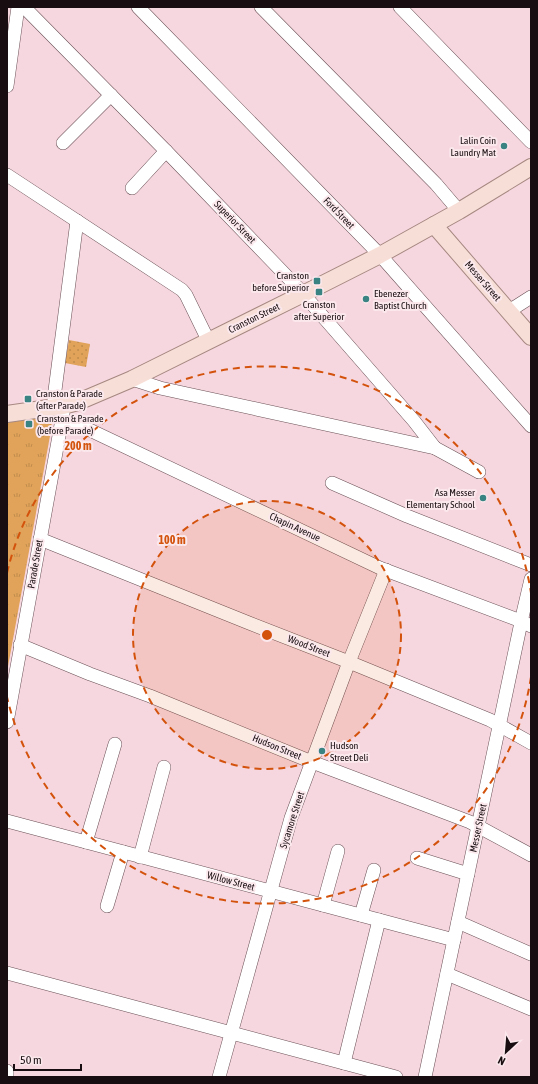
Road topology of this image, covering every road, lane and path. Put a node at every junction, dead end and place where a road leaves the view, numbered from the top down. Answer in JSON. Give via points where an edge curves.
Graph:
{"nodes":[{"id":1,"x":18,"y":7,"type":"edge"},
{"id":2,"x":24,"y":7,"type":"edge"},
{"id":3,"x":138,"y":7,"type":"edge"},
{"id":4,"x":261,"y":7,"type":"edge"},
{"id":5,"x":400,"y":7,"type":"edge"},
{"id":6,"x":7,"y":86,"type":"edge"},
{"id":7,"x":111,"y":95,"type":"junction"},
{"id":8,"x":531,"y":142,"type":"edge"},
{"id":9,"x":63,"y":143,"type":"dead end"},
{"id":10,"x":166,"y":151,"type":"junction"},
{"id":11,"x":531,"y":167,"type":"edge"},
{"id":12,"x":7,"y":175,"type":"edge"},
{"id":13,"x":132,"y":188,"type":"dead end"},
{"id":14,"x":459,"y":211,"type":"junction"},
{"id":15,"x":77,"y":221,"type":"junction"},
{"id":16,"x":434,"y":225,"type":"junction"},
{"id":17,"x":380,"y":255,"type":"junction"},
{"id":18,"x":304,"y":294,"type":"junction"},
{"id":19,"x":531,"y":297,"type":"edge"},
{"id":20,"x":509,"y":311,"type":"junction"},
{"id":21,"x":531,"y":337,"type":"edge"},
{"id":22,"x":208,"y":340,"type":"junction"},
{"id":23,"x":132,"y":379,"type":"junction"},
{"id":24,"x":60,"y":412,"type":"junction"},
{"id":25,"x":7,"y":414,"type":"edge"},
{"id":26,"x":531,"y":426,"type":"edge"},
{"id":27,"x":435,"y":448,"type":"junction"},
{"id":28,"x":479,"y":472,"type":"dead end"},
{"id":29,"x":332,"y":483,"type":"dead end"},
{"id":30,"x":40,"y":540,"type":"junction"},
{"id":31,"x":531,"y":565,"type":"edge"},
{"id":32,"x":386,"y":570,"type":"junction"},
{"id":33,"x":531,"y":579,"type":"edge"},
{"id":34,"x":526,"y":624,"type":"edge"},
{"id":35,"x":20,"y":645,"type":"junction"},
{"id":36,"x":349,"y":662,"type":"junction"},
{"id":37,"x":7,"y":722,"type":"edge"},
{"id":38,"x":500,"y":725,"type":"junction"},
{"id":39,"x":531,"y":743,"type":"edge"},
{"id":40,"x":114,"y":744,"type":"dead end"},
{"id":41,"x":312,"y":762,"type":"junction"},
{"id":42,"x":164,"y":767,"type":"dead end"},
{"id":43,"x":7,"y":821,"type":"edge"},
{"id":44,"x":478,"y":826,"type":"junction"},
{"id":45,"x":86,"y":842,"type":"junction"},
{"id":46,"x":338,"y":851,"type":"dead end"},
{"id":47,"x":123,"y":852,"type":"junction"},
{"id":48,"x":531,"y":855,"type":"edge"},
{"id":49,"x":140,"y":857,"type":"junction"},
{"id":50,"x":417,"y":858,"type":"dead end"},
{"id":51,"x":374,"y":870,"type":"dead end"},
{"id":52,"x":468,"y":874,"type":"junction"},
{"id":53,"x":271,"y":891,"type":"junction"},
{"id":54,"x":323,"y":905,"type":"junction"},
{"id":55,"x":107,"y":906,"type":"dead end"},
{"id":56,"x":361,"y":915,"type":"junction"},
{"id":57,"x":379,"y":920,"type":"junction"},
{"id":58,"x":458,"y":922,"type":"junction"},
{"id":59,"x":454,"y":940,"type":"junction"},
{"id":60,"x":531,"y":954,"type":"edge"},
{"id":61,"x":7,"y":973,"type":"edge"},
{"id":62,"x":447,"y":974,"type":"junction"},
{"id":63,"x":531,"y":1009,"type":"edge"},
{"id":64,"x":232,"y":1033,"type":"junction"},
{"id":65,"x":344,"y":1063,"type":"junction"},
{"id":66,"x":7,"y":1070,"type":"edge"},
{"id":67,"x":7,"y":1077,"type":"edge"},
{"id":68,"x":219,"y":1077,"type":"edge"},
{"id":69,"x":396,"y":1077,"type":"edge"},
{"id":70,"x":425,"y":1077,"type":"edge"}],
"edges":[{"from":1,"to":6,"type":"street"},
{"from":2,"to":7,"type":"street","name":"Superior Street"},
{"from":3,"to":17,"type":"street","name":"Ford Street"},
{"from":4,"to":14,"type":"street","via":[[436,184]]},
{"from":5,"to":8,"type":"street"},
{"from":7,"to":9,"type":"street"},
{"from":7,"to":10,"type":"street","name":"Superior Street"},
{"from":10,"to":13,"type":"street"},
{"from":10,"to":18,"type":"street","name":"Superior Street"},
{"from":11,"to":14,"type":"main road","name":"Cranston Street"},
{"from":12,"to":15,"type":"street"},
{"from":14,"to":16,"type":"main road","name":"Cranston Street"},
{"from":15,"to":22,"type":"street","via":[[182,290]]},
{"from":15,"to":24,"type":"street","name":"Parade Street","via":[[54,398]]},
{"from":16,"to":17,"type":"main road","name":"Cranston Street"},
{"from":16,"to":20,"type":"main road","name":"Messer Street"},
{"from":17,"to":18,"type":"main road","name":"Cranston Street"},
{"from":17,"to":26,"type":"street","name":"Ford Street"},
{"from":18,"to":22,"type":"main road","name":"Cranston Street"},
{"from":18,"to":27,"type":"street","name":"Superior Street"},
{"from":19,"to":20,"type":"street"},
{"from":20,"to":21,"type":"main road","name":"Messer Street"},
{"from":22,"to":23,"type":"main road","name":"Cranston Street"},
{"from":23,"to":24,"type":"main road","name":"Cranston Street"},
{"from":23,"to":27,"type":"street","via":[[160,388]]},
{"from":24,"to":25,"type":"main road","name":"Cranston Street"},
{"from":24,"to":30,"type":"street","name":"Parade Street"},
{"from":24,"to":32,"type":"street","name":"Chapin Avenue","via":[[75,423]]},
{"from":27,"to":28,"type":"street"},
{"from":29,"to":31,"type":"street"},
{"from":30,"to":35,"type":"street","name":"Parade Street"},
{"from":30,"to":36,"type":"street","name":"Wood Street"},
{"from":32,"to":34,"type":"street","name":"Chapin Avenue"},
{"from":32,"to":36,"type":"street","name":"Sycamore Street"},
{"from":33,"to":34,"type":"street","name":"Messer Street"},
{"from":34,"to":38,"type":"street","name":"Messer Street"},
{"from":35,"to":37,"type":"street","name":"Parade Street"},
{"from":35,"to":41,"type":"street","name":"Hudson Street"},
{"from":36,"to":38,"type":"street","name":"Wood Street"},
{"from":36,"to":41,"type":"street","name":"Sycamore Street"},
{"from":38,"to":39,"type":"street","name":"Wood Street"},
{"from":38,"to":44,"type":"street","name":"Messer Street"},
{"from":40,"to":45,"type":"street"},
{"from":41,"to":44,"type":"street","name":"Hudson Street"},
{"from":41,"to":53,"type":"street","name":"Sycamore Street","via":[[291,818]]},
{"from":42,"to":49,"type":"street"},
{"from":43,"to":45,"type":"street","name":"Willow Street"},
{"from":44,"to":48,"type":"street","name":"Hudson Street"},
{"from":44,"to":52,"type":"street","name":"Messer Street"},
{"from":45,"to":47,"type":"street","name":"Willow Street"},
{"from":46,"to":54,"type":"street"},
{"from":47,"to":49,"type":"street","name":"Willow Street"},
{"from":47,"to":55,"type":"street"},
{"from":49,"to":53,"type":"street","name":"Willow Street"},
{"from":50,"to":52,"type":"street"},
{"from":51,"to":56,"type":"street"},
{"from":52,"to":58,"type":"street","name":"Messer Street"},
{"from":53,"to":54,"type":"street","name":"Willow Street"},
{"from":53,"to":64,"type":"street","name":"Sycamore Street"},
{"from":54,"to":56,"type":"street","name":"Willow Street"},
{"from":56,"to":57,"type":"street","name":"Willow Street"},
{"from":57,"to":59,"type":"street","name":"Willow Street"},
{"from":57,"to":65,"type":"street"},
{"from":58,"to":59,"type":"street","name":"Messer Street"},
{"from":58,"to":60,"type":"street"},
{"from":59,"to":62,"type":"street","name":"Messer Street"},
{"from":61,"to":64,"type":"street"},
{"from":62,"to":63,"type":"street"},
{"from":62,"to":70,"type":"street","name":"Messer Street"},
{"from":64,"to":65,"type":"street"},
{"from":64,"to":68,"type":"street","name":"Sycamore Street"},
{"from":65,"to":69,"type":"street"},
{"from":66,"to":67,"type":"street"}]}
